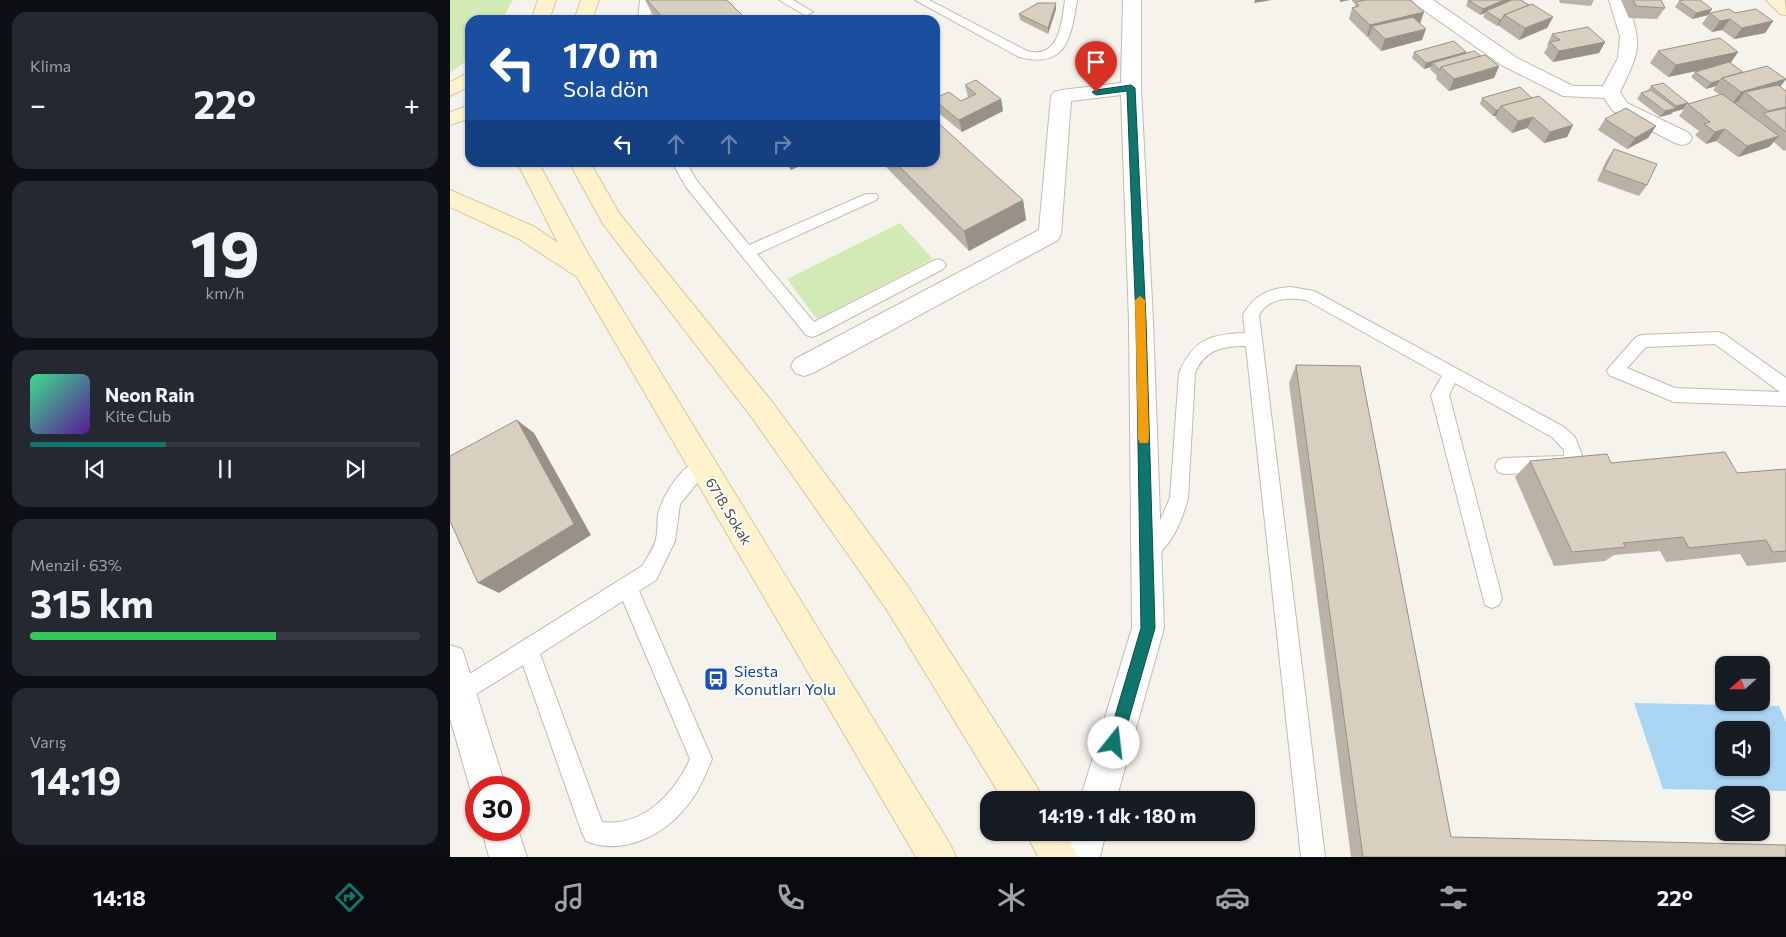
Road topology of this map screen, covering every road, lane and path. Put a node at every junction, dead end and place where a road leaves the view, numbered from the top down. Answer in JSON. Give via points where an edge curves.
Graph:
{"nodes":[{"id":1,"x":590,"y":0,"type":"edge"},
{"id":2,"x":646,"y":0,"type":"edge"},
{"id":3,"x":785,"y":0,"type":"edge"},
{"id":4,"x":921,"y":0,"type":"edge"},
{"id":5,"x":1071,"y":0,"type":"edge"},
{"id":6,"x":1132,"y":0,"type":"edge"},
{"id":7,"x":1421,"y":0,"type":"edge"},
{"id":8,"x":1618,"y":0,"type":"edge"},
{"id":9,"x":1775,"y":0,"type":"edge"},
{"id":10,"x":1786,"y":10,"type":"edge"},
{"id":11,"x":807,"y":12,"type":"dead end"},
{"id":12,"x":585,"y":15,"type":"edge"},
{"id":13,"x":644,"y":15,"type":"edge"},
{"id":14,"x":465,"y":81,"type":"edge"},
{"id":15,"x":1131,"y":88,"type":"junction"},
{"id":16,"x":450,"y":90,"type":"edge"},
{"id":17,"x":1610,"y":92,"type":"junction"},
{"id":18,"x":465,"y":114,"type":"edge"},
{"id":19,"x":450,"y":119,"type":"edge"},
{"id":20,"x":465,"y":133,"type":"edge"},
{"id":21,"x":450,"y":138,"type":"edge"},
{"id":22,"x":1682,"y":138,"type":"dead end"},
{"id":23,"x":530,"y":167,"type":"edge"},
{"id":24,"x":583,"y":167,"type":"edge"},
{"id":25,"x":682,"y":167,"type":"edge"},
{"id":26,"x":871,"y":197,"type":"dead end"},
{"id":27,"x":450,"y":198,"type":"edge"},
{"id":28,"x":747,"y":252,"type":"junction"},
{"id":29,"x":938,"y":265,"type":"dead end"},
{"id":30,"x":587,"y":273,"type":"junction"},
{"id":31,"x":1254,"y":339,"type":"junction"},
{"id":32,"x":804,"y":366,"type":"dead end"},
{"id":33,"x":1451,"y":374,"type":"junction"},
{"id":34,"x":1786,"y":387,"type":"edge"},
{"id":35,"x":1786,"y":399,"type":"edge"},
{"id":36,"x":702,"y":466,"type":"junction"},
{"id":37,"x":1504,"y":466,"type":"dead end"},
{"id":38,"x":1146,"y":552,"type":"junction"},
{"id":39,"x":627,"y":587,"type":"junction"},
{"id":40,"x":1492,"y":598,"type":"dead end"},
{"id":41,"x":528,"y":650,"type":"junction"},
{"id":42,"x":450,"y":661,"type":"edge"},
{"id":43,"x":460,"y":693,"type":"junction"},
{"id":44,"x":484,"y":776,"type":"edge"},
{"id":45,"x":1018,"y":791,"type":"edge"},
{"id":46,"x":1101,"y":791,"type":"edge"},
{"id":47,"x":503,"y":841,"type":"edge"},
{"id":48,"x":1050,"y":841,"type":"edge"},
{"id":49,"x":1085,"y":841,"type":"edge"},
{"id":50,"x":508,"y":857,"type":"edge"},
{"id":51,"x":937,"y":857,"type":"edge"},
{"id":52,"x":1060,"y":857,"type":"edge"},
{"id":53,"x":1081,"y":857,"type":"edge"},
{"id":54,"x":1313,"y":857,"type":"edge"}],
"edges":[{"from":1,"to":12,"type":"street"},
{"from":2,"to":13,"type":"lane"},
{"from":3,"to":11,"type":"lane"},
{"from":4,"to":5,"type":"lane","via":[[1023,54],[1035,57],[1056,51],[1068,26]]},
{"from":6,"to":15,"type":"street"},
{"from":7,"to":17,"type":"street","via":[[1510,62],[1570,92]]},
{"from":8,"to":17,"type":"street","via":[[1630,36],[1627,58]]},
{"from":9,"to":10,"type":"street"},
{"from":14,"to":16,"type":"street"},
{"from":15,"to":32,"type":"street","via":[[1061,96],[1050,234]]},
{"from":15,"to":38,"type":"street"},
{"from":17,"to":22,"type":"street","via":[[1620,107]]},
{"from":18,"to":19,"type":"street"},
{"from":20,"to":21,"type":"street"},
{"from":23,"to":30,"type":"street","name":"6718. Sokak"},
{"from":24,"to":45,"type":"street","via":[[611,218],[763,411],[898,600]]},
{"from":25,"to":28,"type":"lane","via":[[691,184]]},
{"from":26,"to":28,"type":"lane"},
{"from":27,"to":30,"type":"street","via":[[527,233]]},
{"from":28,"to":29,"type":"lane","via":[[812,331]]},
{"from":30,"to":36,"type":"street","name":"6718. Sokak"},
{"from":31,"to":33,"type":"lane","via":[[1251,315],[1255,307],[1272,295],[1296,292],[1309,295]]},
{"from":31,"to":38,"type":"lane","via":[[1208,345],[1191,361],[1187,373],[1179,498],[1167,530]]},
{"from":31,"to":54,"type":"lane"},
{"from":33,"to":37,"type":"lane","via":[[1558,432],[1574,453],[1569,464]]},
{"from":33,"to":40,"type":"lane","via":[[1440,395]]},
{"from":34,"to":35,"type":"lane","via":[[1718,338],[1642,341],[1615,370],[1674,395]]},
{"from":36,"to":39,"type":"lane","via":[[675,496],[668,514],[665,540],[649,573]]},
{"from":36,"to":51,"type":"street","name":"6718. Sokak"},
{"from":38,"to":46,"type":"street","via":[[1148,628]]},
{"from":39,"to":41,"type":"lane"},
{"from":39,"to":41,"type":"lane","via":[[701,759],[684,793],[655,820],[620,834],[594,833]]},
{"from":41,"to":43,"type":"lane"},
{"from":42,"to":43,"type":"street"},
{"from":43,"to":44,"type":"street"},
{"from":47,"to":50,"type":"street"},
{"from":48,"to":52,"type":"street"},
{"from":49,"to":53,"type":"street"}]}
